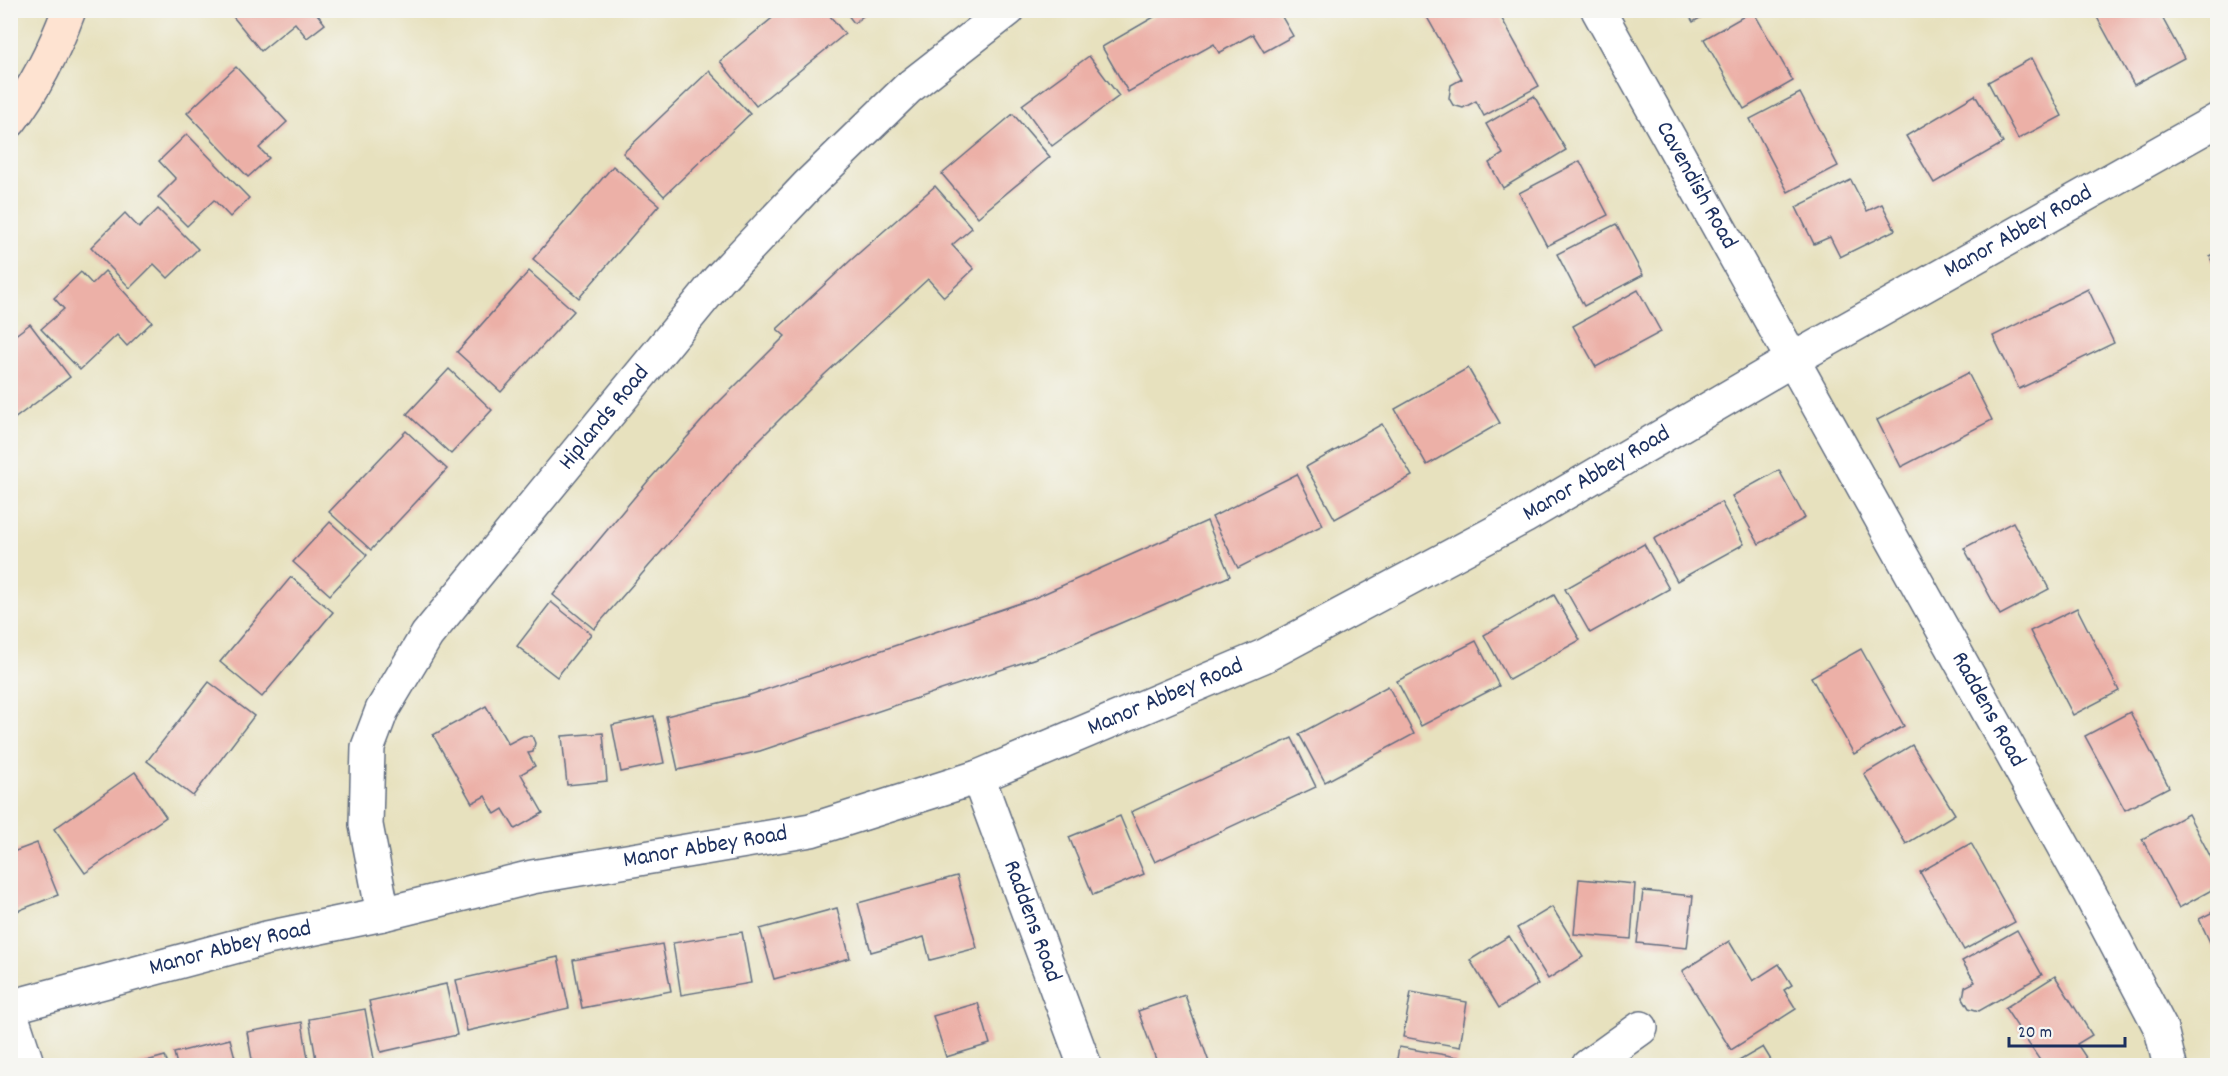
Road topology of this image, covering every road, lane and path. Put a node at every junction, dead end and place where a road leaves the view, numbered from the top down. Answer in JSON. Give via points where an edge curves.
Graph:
{"nodes":[{"id":1,"x":69,"y":10,"type":"edge"},
{"id":2,"x":1008,"y":10,"type":"edge"},
{"id":3,"x":1598,"y":10,"type":"edge"},
{"id":4,"x":2217,"y":120,"type":"edge"},
{"id":5,"x":10,"y":122,"type":"edge"},
{"id":6,"x":1792,"y":360,"type":"junction"},
{"id":7,"x":978,"y":777,"type":"junction"},
{"id":8,"x":383,"y":914,"type":"junction"},
{"id":9,"x":10,"y":1006,"type":"edge"},
{"id":10,"x":10,"y":1011,"type":"edge"},
{"id":11,"x":1641,"y":1028,"type":"dead end"},
{"id":12,"x":1593,"y":1064,"type":"edge"},
{"id":13,"x":28,"y":1065,"type":"edge"},
{"id":14,"x":1085,"y":1065,"type":"edge"},
{"id":15,"x":2170,"y":1065,"type":"edge"}],
"edges":[{"from":1,"to":5,"type":"main road","via":[[55,48]]},
{"from":2,"to":8,"type":"street","name":"Hiplands Road","via":[[908,88],[719,279],[427,635],[382,710],[368,747],[366,825]]},
{"from":3,"to":6,"type":"street","name":"Cavendish Road"},
{"from":4,"to":6,"type":"street","name":"Manor Abbey Road"},
{"from":6,"to":7,"type":"street","name":"Manor Abbey Road","via":[[1524,517],[1264,656]]},
{"from":6,"to":15,"type":"street","name":"Raddens Road","via":[[2090,894],[2161,1029]]},
{"from":7,"to":8,"type":"street","name":"Manor Abbey Road","via":[[811,830],[532,878]]},
{"from":7,"to":14,"type":"street","name":"Raddens Road"},
{"from":8,"to":9,"type":"street","name":"Manor Abbey Road","via":[[267,938]]},
{"from":10,"to":13,"type":"street"},
{"from":11,"to":12,"type":"street"}]}
